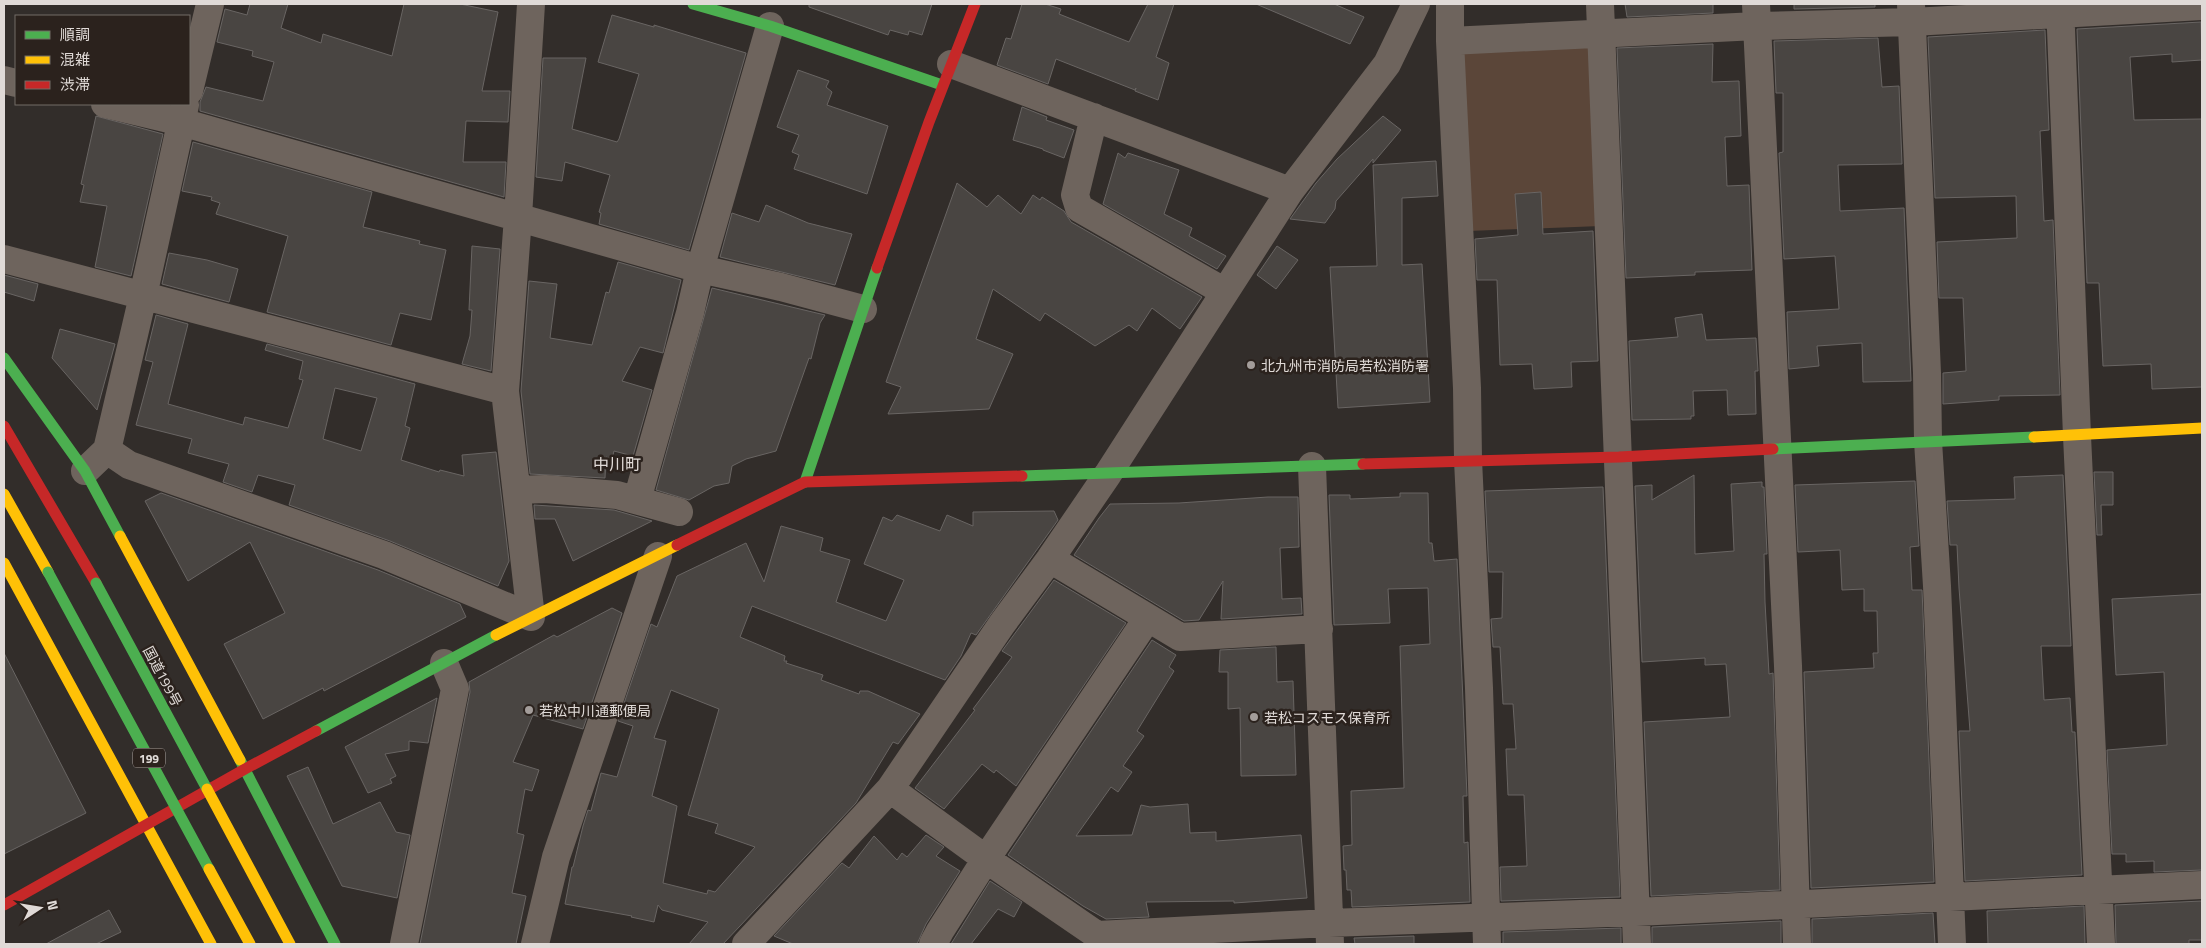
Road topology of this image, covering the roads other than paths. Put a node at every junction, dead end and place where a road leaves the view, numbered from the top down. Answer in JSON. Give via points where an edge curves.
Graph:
{"nodes":[{"id":1,"x":210,"y":4,"type":"edge"},
{"id":2,"x":531,"y":4,"type":"edge"},
{"id":3,"x":693,"y":4,"type":"edge"},
{"id":4,"x":975,"y":4,"type":"edge"},
{"id":5,"x":1416,"y":4,"type":"edge"},
{"id":6,"x":1450,"y":4,"type":"edge"},
{"id":7,"x":1600,"y":4,"type":"edge"},
{"id":8,"x":2202,"y":6,"type":"edge"},
{"id":9,"x":2060,"y":9,"type":"edge"},
{"id":10,"x":1912,"y":13,"type":"edge"},
{"id":11,"x":1757,"y":15,"type":"edge"},
{"id":12,"x":770,"y":26,"type":"junction"},
{"id":13,"x":1601,"y":35,"type":"junction"},
{"id":14,"x":1450,"y":41,"type":"junction"},
{"id":15,"x":947,"y":74,"type":"junction"},
{"id":16,"x":190,"y":87,"type":"edge"},
{"id":17,"x":114,"y":105,"type":"edge"},
{"id":18,"x":183,"y":113,"type":"edge"},
{"id":19,"x":1094,"y":117,"type":"junction"},
{"id":20,"x":1290,"y":191,"type":"junction"},
{"id":21,"x":518,"y":216,"type":"junction"},
{"id":22,"x":4,"y":259,"type":"edge"},
{"id":23,"x":700,"y":269,"type":"junction"},
{"id":24,"x":1225,"y":292,"type":"junction"},
{"id":25,"x":143,"y":296,"type":"junction"},
{"id":26,"x":863,"y":309,"type":"junction"},
{"id":27,"x":4,"y":358,"type":"edge"},
{"id":28,"x":505,"y":391,"type":"junction"},
{"id":29,"x":4,"y":426,"type":"edge"},
{"id":30,"x":2202,"y":428,"type":"edge"},
{"id":31,"x":2077,"y":436,"type":"junction"},
{"id":32,"x":1928,"y":441,"type":"junction"},
{"id":33,"x":1778,"y":449,"type":"junction"},
{"id":34,"x":106,"y":450,"type":"junction"},
{"id":35,"x":1619,"y":458,"type":"junction"},
{"id":36,"x":1468,"y":460,"type":"junction"},
{"id":37,"x":1312,"y":466,"type":"junction"},
{"id":38,"x":85,"y":472,"type":"junction"},
{"id":39,"x":1108,"y":474,"type":"junction"},
{"id":40,"x":805,"y":482,"type":"junction"},
{"id":41,"x":517,"y":490,"type":"junction"},
{"id":42,"x":4,"y":494,"type":"edge"},
{"id":43,"x":637,"y":500,"type":"junction"},
{"id":44,"x":679,"y":512,"type":"dead end"},
{"id":45,"x":658,"y":556,"type":"junction"},
{"id":46,"x":1050,"y":559,"type":"junction"},
{"id":47,"x":4,"y":563,"type":"edge"},
{"id":48,"x":531,"y":616,"type":"junction"},
{"id":49,"x":1147,"y":619,"type":"junction"},
{"id":50,"x":1319,"y":629,"type":"junction"},
{"id":51,"x":444,"y":663,"type":"junction"},
{"id":52,"x":245,"y":769,"type":"junction"},
{"id":53,"x":890,"y":789,"type":"junction"},
{"id":54,"x":148,"y":826,"type":"junction"},
{"id":55,"x":986,"y":859,"type":"junction"},
{"id":56,"x":2202,"y":884,"type":"edge"},
{"id":57,"x":2098,"y":890,"type":"junction"},
{"id":58,"x":1950,"y":897,"type":"junction"},
{"id":59,"x":1795,"y":904,"type":"junction"},
{"id":60,"x":4,"y":905,"type":"edge"},
{"id":61,"x":1636,"y":912,"type":"junction"},
{"id":62,"x":1487,"y":931,"type":"edge"},
{"id":63,"x":1330,"y":934,"type":"edge"},
{"id":64,"x":1097,"y":940,"type":"edge"},
{"id":65,"x":211,"y":944,"type":"edge"},
{"id":66,"x":250,"y":944,"type":"edge"},
{"id":67,"x":290,"y":944,"type":"edge"},
{"id":68,"x":334,"y":944,"type":"edge"},
{"id":69,"x":404,"y":944,"type":"edge"},
{"id":70,"x":536,"y":944,"type":"edge"},
{"id":71,"x":746,"y":944,"type":"edge"},
{"id":72,"x":933,"y":944,"type":"edge"},
{"id":73,"x":1638,"y":944,"type":"edge"},
{"id":74,"x":1797,"y":944,"type":"edge"},
{"id":75,"x":1952,"y":944,"type":"edge"},
{"id":76,"x":2101,"y":944,"type":"edge"}],
"edges":[{"from":1,"to":16,"type":"street"},
{"from":2,"to":21,"type":"street"},
{"from":3,"to":12,"type":"main road"},
{"from":4,"to":15,"type":"main road"},
{"from":5,"to":20,"type":"street","via":[[1387,64]]},
{"from":6,"to":14,"type":"street"},
{"from":7,"to":13,"type":"street"},
{"from":8,"to":9,"type":"street"},
{"from":9,"to":10,"type":"street"},
{"from":9,"to":31,"type":"street"},
{"from":10,"to":11,"type":"street"},
{"from":10,"to":32,"type":"street"},
{"from":11,"to":13,"type":"street"},
{"from":11,"to":33,"type":"street"},
{"from":12,"to":15,"type":"main road"},
{"from":12,"to":23,"type":"street"},
{"from":13,"to":14,"type":"street"},
{"from":13,"to":35,"type":"street"},
{"from":14,"to":36,"type":"street"},
{"from":15,"to":19,"type":"street"},
{"from":15,"to":26,"type":"main road"},
{"from":17,"to":18,"type":"street"},
{"from":18,"to":21,"type":"street"},
{"from":18,"to":25,"type":"street"},
{"from":19,"to":20,"type":"street"},
{"from":19,"to":24,"type":"street","via":[[1076,195],[1079,208]]},
{"from":20,"to":24,"type":"street"},
{"from":21,"to":23,"type":"street"},
{"from":21,"to":28,"type":"street"},
{"from":22,"to":25,"type":"street"},
{"from":23,"to":26,"type":"street"},
{"from":23,"to":43,"type":"street"},
{"from":24,"to":39,"type":"street"},
{"from":25,"to":28,"type":"street"},
{"from":25,"to":34,"type":"street"},
{"from":26,"to":40,"type":"main road"},
{"from":27,"to":38,"type":"main road"},
{"from":28,"to":41,"type":"street"},
{"from":29,"to":67,"type":"main road","name":"国道199号","number":"199","bridge":true,"via":[[96,583]]},
{"from":30,"to":31,"type":"main road"},
{"from":31,"to":32,"type":"main road"},
{"from":31,"to":57,"type":"street"},
{"from":32,"to":33,"type":"main road"},
{"from":32,"to":58,"type":"street"},
{"from":33,"to":35,"type":"main road"},
{"from":33,"to":59,"type":"street"},
{"from":34,"to":38,"type":"street"},
{"from":34,"to":48,"type":"street","via":[[129,465],[384,555]]},
{"from":35,"to":36,"type":"main road"},
{"from":35,"to":61,"type":"street"},
{"from":36,"to":37,"type":"main road"},
{"from":36,"to":62,"type":"street"},
{"from":37,"to":39,"type":"main road"},
{"from":37,"to":50,"type":"street"},
{"from":38,"to":52,"type":"main road"},
{"from":39,"to":40,"type":"main road"},
{"from":39,"to":46,"type":"street"},
{"from":40,"to":45,"type":"main road"},
{"from":41,"to":43,"type":"street","via":[[590,492]]},
{"from":41,"to":48,"type":"street"},
{"from":42,"to":66,"type":"main road","number":"199","bridge":true},
{"from":43,"to":44,"type":"street"},
{"from":45,"to":48,"type":"main road"},
{"from":45,"to":70,"type":"street","via":[[556,858]]},
{"from":46,"to":49,"type":"street"},
{"from":46,"to":53,"type":"street"},
{"from":47,"to":54,"type":"main road"},
{"from":48,"to":51,"type":"main road"},
{"from":49,"to":50,"type":"street","via":[[1180,637]]},
{"from":49,"to":55,"type":"street"},
{"from":50,"to":63,"type":"street"},
{"from":51,"to":52,"type":"main road"},
{"from":51,"to":69,"type":"street","via":[[455,689]]},
{"from":52,"to":54,"type":"main road"},
{"from":52,"to":68,"type":"main road"},
{"from":53,"to":55,"type":"street"},
{"from":53,"to":71,"type":"street"},
{"from":54,"to":60,"type":"main road"},
{"from":54,"to":65,"type":"main road"},
{"from":55,"to":64,"type":"street"},
{"from":55,"to":72,"type":"street"},
{"from":56,"to":57,"type":"street"},
{"from":57,"to":58,"type":"street"},
{"from":57,"to":76,"type":"street"},
{"from":58,"to":59,"type":"street"},
{"from":58,"to":75,"type":"street"},
{"from":59,"to":61,"type":"street"},
{"from":59,"to":74,"type":"street"},
{"from":61,"to":62,"type":"street"},
{"from":61,"to":73,"type":"street"},
{"from":62,"to":63,"type":"street"},
{"from":63,"to":64,"type":"street"}]}
